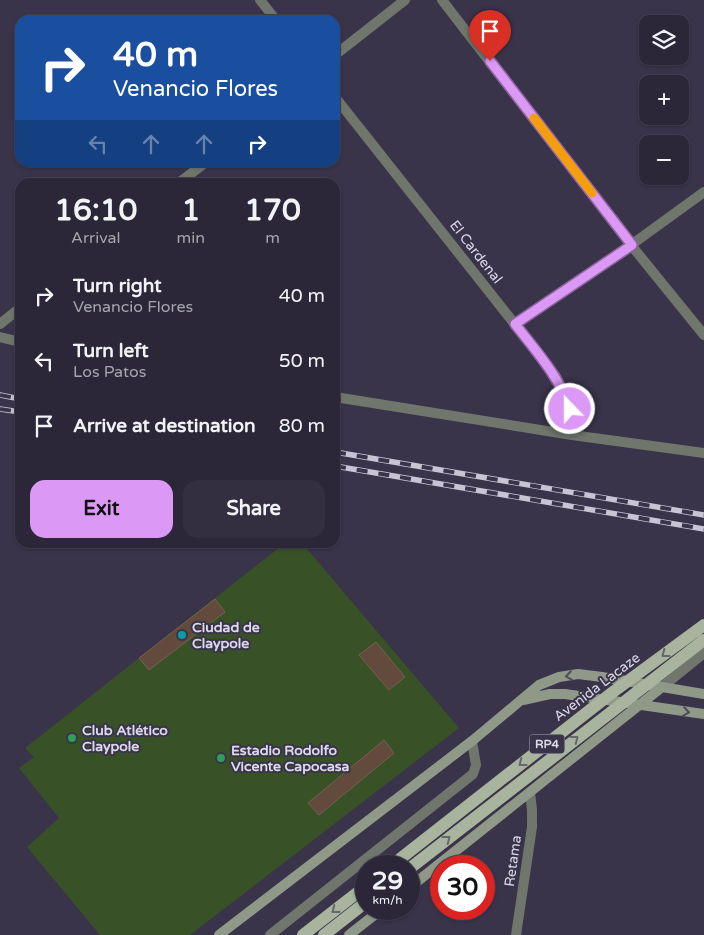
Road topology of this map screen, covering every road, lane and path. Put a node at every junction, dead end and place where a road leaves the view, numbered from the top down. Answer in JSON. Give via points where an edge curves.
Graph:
{"nodes":[{"id":1,"x":260,"y":0,"type":"edge"},
{"id":2,"x":404,"y":0,"type":"edge"},
{"id":3,"x":442,"y":0,"type":"edge"},
{"id":4,"x":272,"y":15,"type":"edge"},
{"id":5,"x":340,"y":51,"type":"edge"},
{"id":6,"x":340,"y":103,"type":"edge"},
{"id":7,"x":200,"y":167,"type":"edge"},
{"id":8,"x":185,"y":178,"type":"edge"},
{"id":9,"x":704,"y":192,"type":"edge"},
{"id":10,"x":632,"y":245,"type":"junction"},
{"id":11,"x":15,"y":312,"type":"edge"},
{"id":12,"x":0,"y":324,"type":"edge"},
{"id":13,"x":515,"y":324,"type":"junction"},
{"id":14,"x":704,"y":335,"type":"edge"},
{"id":15,"x":0,"y":337,"type":"edge"},
{"id":16,"x":15,"y":341,"type":"edge"},
{"id":17,"x":340,"y":398,"type":"edge"},
{"id":18,"x":572,"y":435,"type":"junction"},
{"id":19,"x":704,"y":453,"type":"edge"},
{"id":20,"x":704,"y":624,"type":"edge"},
{"id":21,"x":704,"y":640,"type":"edge"},
{"id":22,"x":704,"y":653,"type":"edge"},
{"id":23,"x":662,"y":686,"type":"junction"},
{"id":24,"x":704,"y":694,"type":"edge"},
{"id":25,"x":517,"y":702,"type":"junction"},
{"id":26,"x":639,"y":705,"type":"junction"},
{"id":27,"x":704,"y":714,"type":"edge"},
{"id":28,"x":472,"y":741,"type":"junction"},
{"id":29,"x":530,"y":792,"type":"junction"},
{"id":30,"x":405,"y":855,"type":"edge"},
{"id":31,"x":420,"y":860,"type":"edge"},
{"id":32,"x":420,"y":879,"type":"edge"},
{"id":33,"x":355,"y":895,"type":"edge"},
{"id":34,"x":355,"y":911,"type":"edge"},
{"id":35,"x":368,"y":920,"type":"edge"},
{"id":36,"x":219,"y":935,"type":"edge"},
{"id":37,"x":270,"y":935,"type":"edge"},
{"id":38,"x":303,"y":935,"type":"edge"},
{"id":39,"x":324,"y":935,"type":"edge"},
{"id":40,"x":349,"y":935,"type":"edge"},
{"id":41,"x":516,"y":935,"type":"edge"}],
"edges":[{"from":1,"to":4,"type":"street"},
{"from":2,"to":5,"type":"street"},
{"from":3,"to":10,"type":"street"},
{"from":6,"to":13,"type":"street","name":"El Cardenal"},
{"from":7,"to":8,"type":"street"},
{"from":9,"to":10,"type":"street"},
{"from":10,"to":13,"type":"street"},
{"from":10,"to":14,"type":"street"},
{"from":11,"to":12,"type":"street"},
{"from":13,"to":18,"type":"street","name":"El Cardenal","via":[[565,393]]},
{"from":15,"to":16,"type":"street"},
{"from":17,"to":18,"type":"street"},
{"from":18,"to":19,"type":"street"},
{"from":20,"to":30,"type":"main road","name":"Avenida Lacaze","number":"RP4","one_way":true,"bridge":true},
{"from":31,"to":21,"type":"main road","name":"Avenida Lacaze","number":"RP4","one_way":true,"bridge":true},
{"from":22,"to":23,"type":"street"},
{"from":23,"to":24,"type":"street"},
{"from":23,"to":25,"type":"street","one_way":true,"via":[[578,674],[538,685]]},
{"from":23,"to":26,"type":"street"},
{"from":25,"to":26,"type":"street","via":[[565,694]]},
{"from":25,"to":28,"type":"street"},
{"from":26,"to":27,"type":"street","one_way":true},
{"from":26,"to":29,"type":"street"},
{"from":28,"to":36,"type":"street"},
{"from":28,"to":37,"type":"street","via":[[474,774]]},
{"from":29,"to":32,"type":"street"},
{"from":29,"to":41,"type":"street","name":"Retama","via":[[532,827]]},
{"from":33,"to":38,"type":"main road","one_way":true},
{"from":34,"to":39,"type":"main road"},
{"from":35,"to":40,"type":"street"}]}
